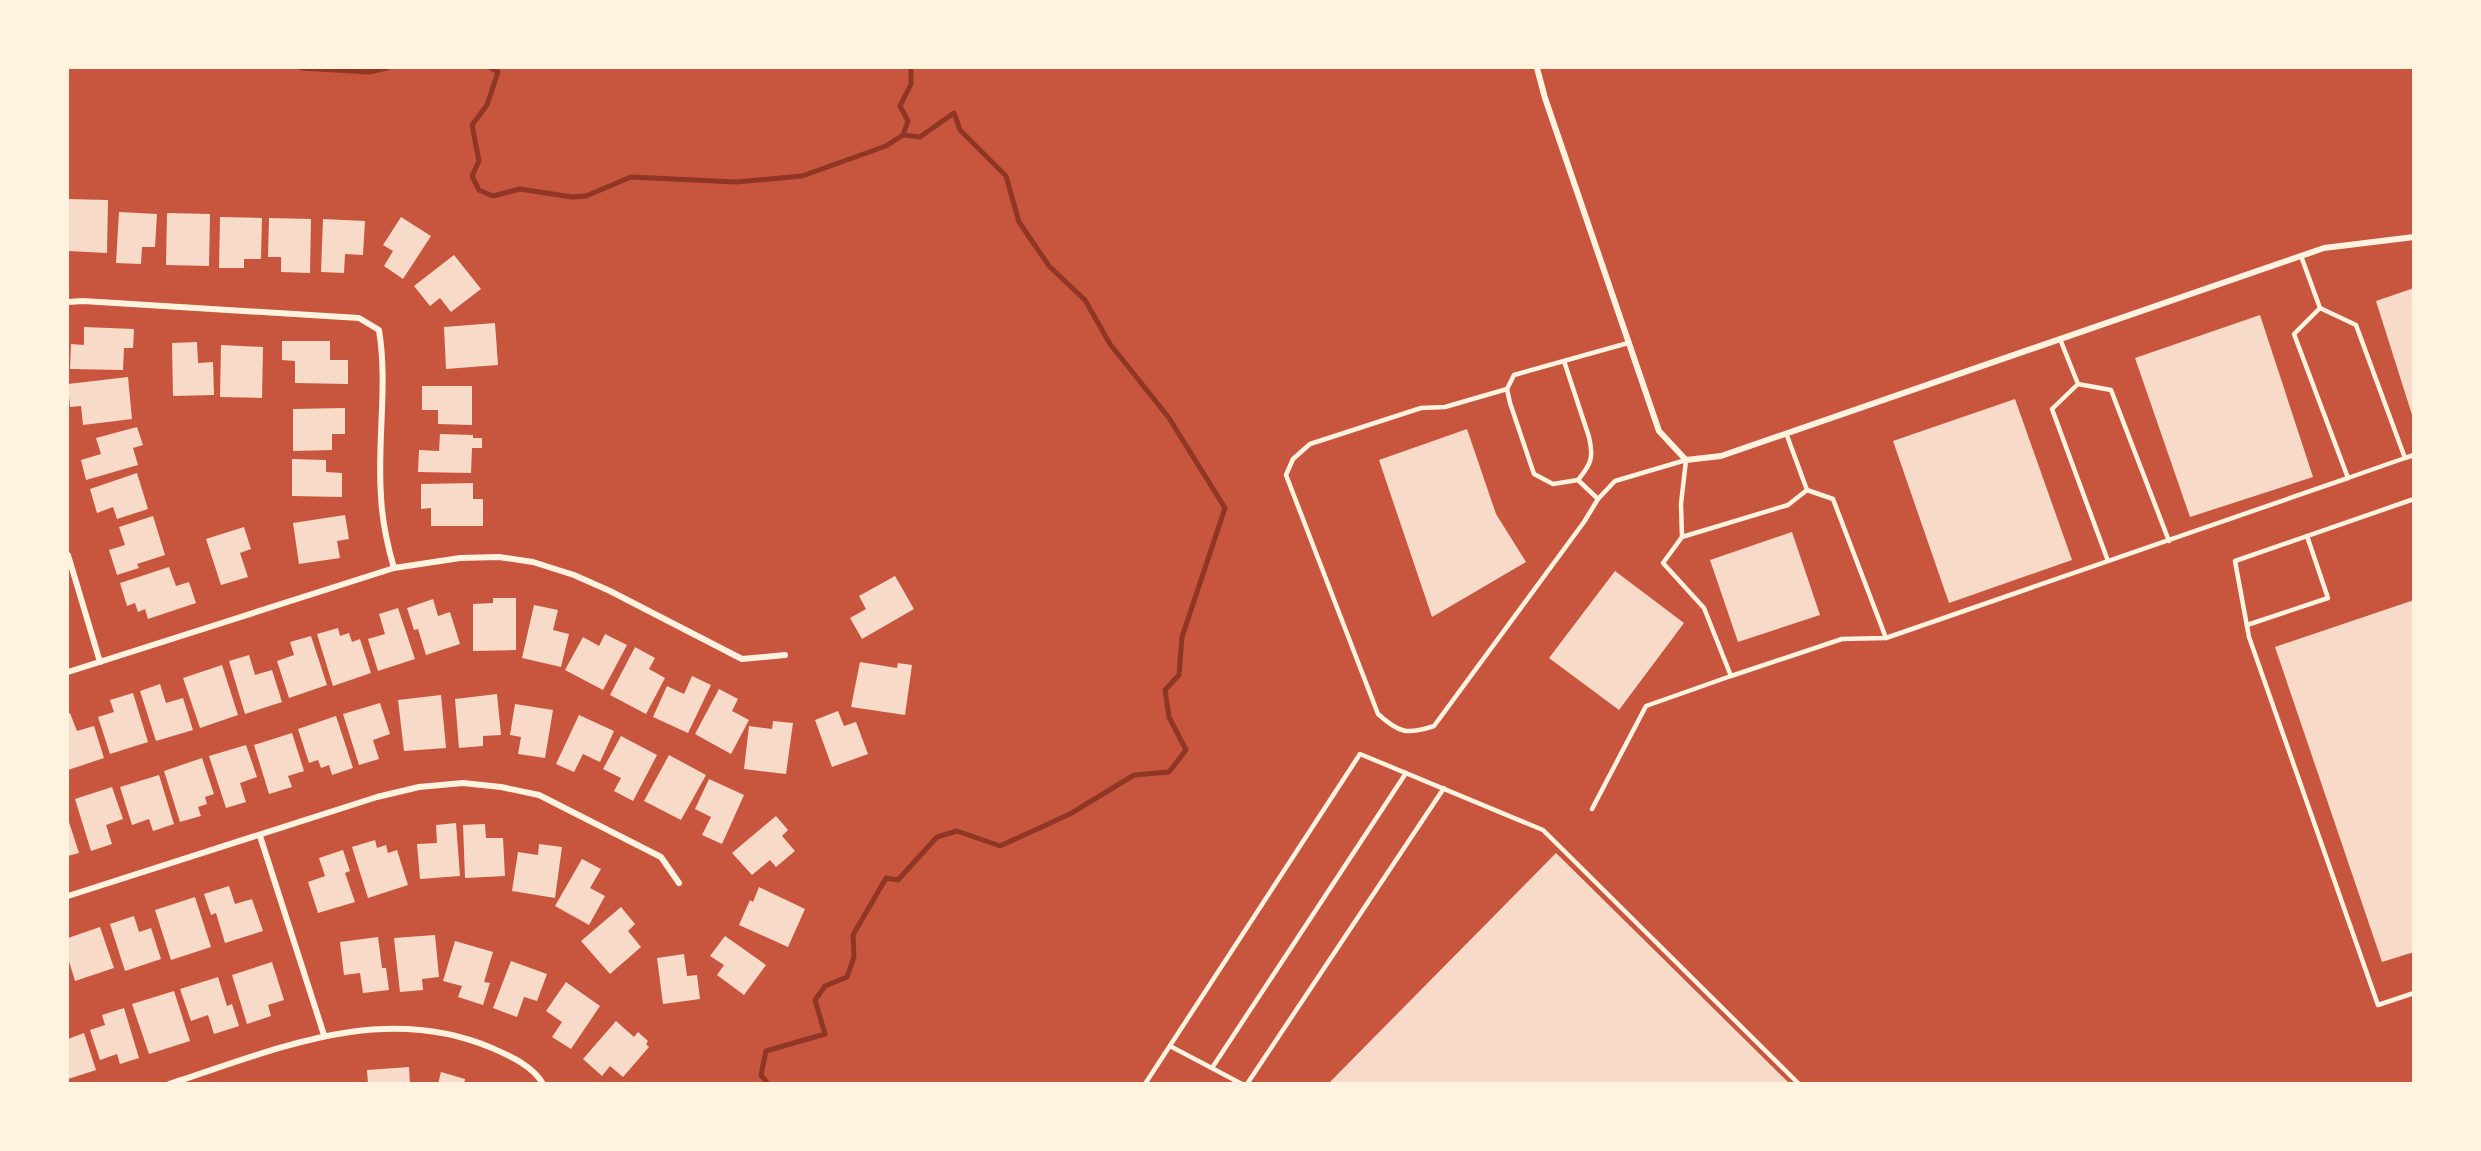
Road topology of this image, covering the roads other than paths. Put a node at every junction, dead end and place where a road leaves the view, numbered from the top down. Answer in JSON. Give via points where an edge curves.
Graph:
{"nodes":[{"id":1,"x":1537,"y":68,"type":"edge"},
{"id":2,"x":2414,"y":237,"type":"edge"},
{"id":3,"x":2301,"y":256,"type":"junction"},
{"id":4,"x":68,"y":302,"type":"edge"},
{"id":5,"x":2320,"y":308,"type":"junction"},
{"id":6,"x":2060,"y":339,"type":"junction"},
{"id":7,"x":1629,"y":343,"type":"junction"},
{"id":8,"x":1564,"y":361,"type":"junction"},
{"id":9,"x":2079,"y":384,"type":"junction"},
{"id":10,"x":1508,"y":389,"type":"junction"},
{"id":11,"x":1786,"y":433,"type":"junction"},
{"id":12,"x":2414,"y":455,"type":"edge"},
{"id":13,"x":2405,"y":458,"type":"junction"},
{"id":14,"x":1686,"y":460,"type":"junction"},
{"id":15,"x":2348,"y":478,"type":"junction"},
{"id":16,"x":1578,"y":480,"type":"junction"},
{"id":17,"x":1807,"y":490,"type":"junction"},
{"id":18,"x":1598,"y":499,"type":"junction"},
{"id":19,"x":2414,"y":499,"type":"edge"},
{"id":20,"x":2307,"y":536,"type":"junction"},
{"id":21,"x":1682,"y":537,"type":"junction"},
{"id":22,"x":2169,"y":541,"type":"junction"},
{"id":23,"x":68,"y":555,"type":"edge"},
{"id":24,"x":2109,"y":561,"type":"junction"},
{"id":25,"x":394,"y":568,"type":"junction"},
{"id":26,"x":2247,"y":625,"type":"junction"},
{"id":27,"x":1886,"y":638,"type":"junction"},
{"id":28,"x":785,"y":655,"type":"dead end"},
{"id":29,"x":100,"y":662,"type":"junction"},
{"id":30,"x":68,"y":672,"type":"edge"},
{"id":31,"x":1731,"y":676,"type":"junction"},
{"id":32,"x":1406,"y":773,"type":"junction"},
{"id":33,"x":1444,"y":789,"type":"junction"},
{"id":34,"x":1592,"y":809,"type":"dead end"},
{"id":35,"x":260,"y":836,"type":"junction"},
{"id":36,"x":679,"y":883,"type":"dead end"},
{"id":37,"x":68,"y":896,"type":"edge"},
{"id":38,"x":2414,"y":993,"type":"edge"},
{"id":39,"x":324,"y":1035,"type":"junction"},
{"id":40,"x":1170,"y":1046,"type":"junction"},
{"id":41,"x":1212,"y":1068,"type":"junction"},
{"id":42,"x":169,"y":1083,"type":"edge"},
{"id":43,"x":543,"y":1083,"type":"edge"},
{"id":44,"x":1145,"y":1083,"type":"edge"},
{"id":45,"x":1242,"y":1083,"type":"edge"},
{"id":46,"x":1247,"y":1083,"type":"edge"},
{"id":47,"x":1799,"y":1083,"type":"edge"}],
"edges":[{"from":1,"to":7,"type":"street"},
{"from":2,"to":3,"type":"street","via":[[2324,248]]},
{"from":3,"to":5,"type":"lane"},
{"from":3,"to":6,"type":"street"},
{"from":4,"to":25,"type":"street","via":[[359,318],[379,330],[383,356],[381,495],[386,541]]},
{"from":5,"to":13,"type":"lane","via":[[2356,325]]},
{"from":5,"to":15,"type":"lane","via":[[2294,334]]},
{"from":6,"to":9,"type":"lane"},
{"from":6,"to":11,"type":"street"},
{"from":7,"to":8,"type":"lane"},
{"from":7,"to":14,"type":"street","via":[[1659,431]]},
{"from":8,"to":10,"type":"lane","via":[[1514,375]]},
{"from":8,"to":16,"type":"lane","via":[[1592,449],[1591,465]]},
{"from":9,"to":22,"type":"lane","via":[[2111,390]]},
{"from":9,"to":24,"type":"lane","via":[[2052,409]]},
{"from":10,"to":16,"type":"lane","via":[[1534,474],[1553,484]]},
{"from":10,"to":18,"type":"lane","via":[[1445,407],[1421,408],[1310,444],[1289,467],[1286,475],[1378,714],[1395,728],[1414,733],[1434,726]]},
{"from":11,"to":14,"type":"street","via":[[1721,456]]},
{"from":11,"to":17,"type":"lane"},
{"from":12,"to":13,"type":"lane"},
{"from":13,"to":15,"type":"lane"},
{"from":14,"to":18,"type":"lane","via":[[1615,481]]},
{"from":14,"to":21,"type":"lane"},
{"from":15,"to":22,"type":"lane"},
{"from":16,"to":18,"type":"lane"},
{"from":17,"to":21,"type":"lane","via":[[1788,505]]},
{"from":17,"to":27,"type":"lane","via":[[1833,499]]},
{"from":19,"to":20,"type":"lane"},
{"from":20,"to":26,"type":"lane","via":[[2235,561]]},
{"from":20,"to":26,"type":"lane","via":[[2328,598]]},
{"from":21,"to":31,"type":"lane","via":[[1663,562],[1704,608]]},
{"from":22,"to":24,"type":"lane"},
{"from":23,"to":29,"type":"street"},
{"from":24,"to":27,"type":"lane"},
{"from":25,"to":28,"type":"street","via":[[460,558],[499,557],[533,562],[574,574],[742,659]]},
{"from":25,"to":29,"type":"street"},
{"from":26,"to":38,"type":"lane","via":[[2378,1005]]},
{"from":27,"to":31,"type":"lane","via":[[1842,639]]},
{"from":29,"to":30,"type":"street"},
{"from":31,"to":34,"type":"lane","via":[[1646,706]]},
{"from":32,"to":33,"type":"lane"},
{"from":32,"to":40,"type":"lane","via":[[1360,754]]},
{"from":32,"to":41,"type":"lane"},
{"from":33,"to":46,"type":"lane"},
{"from":33,"to":47,"type":"lane","via":[[1543,830]]},
{"from":35,"to":36,"type":"street","via":[[419,787],[463,783],[501,787],[539,795],[661,857]]},
{"from":35,"to":37,"type":"street"},
{"from":35,"to":39,"type":"street"},
{"from":39,"to":42,"type":"street"},
{"from":39,"to":43,"type":"street","via":[[403,1028],[472,1039],[508,1054],[538,1074]]},
{"from":40,"to":41,"type":"lane"},
{"from":40,"to":44,"type":"lane"},
{"from":41,"to":45,"type":"lane"}]}
